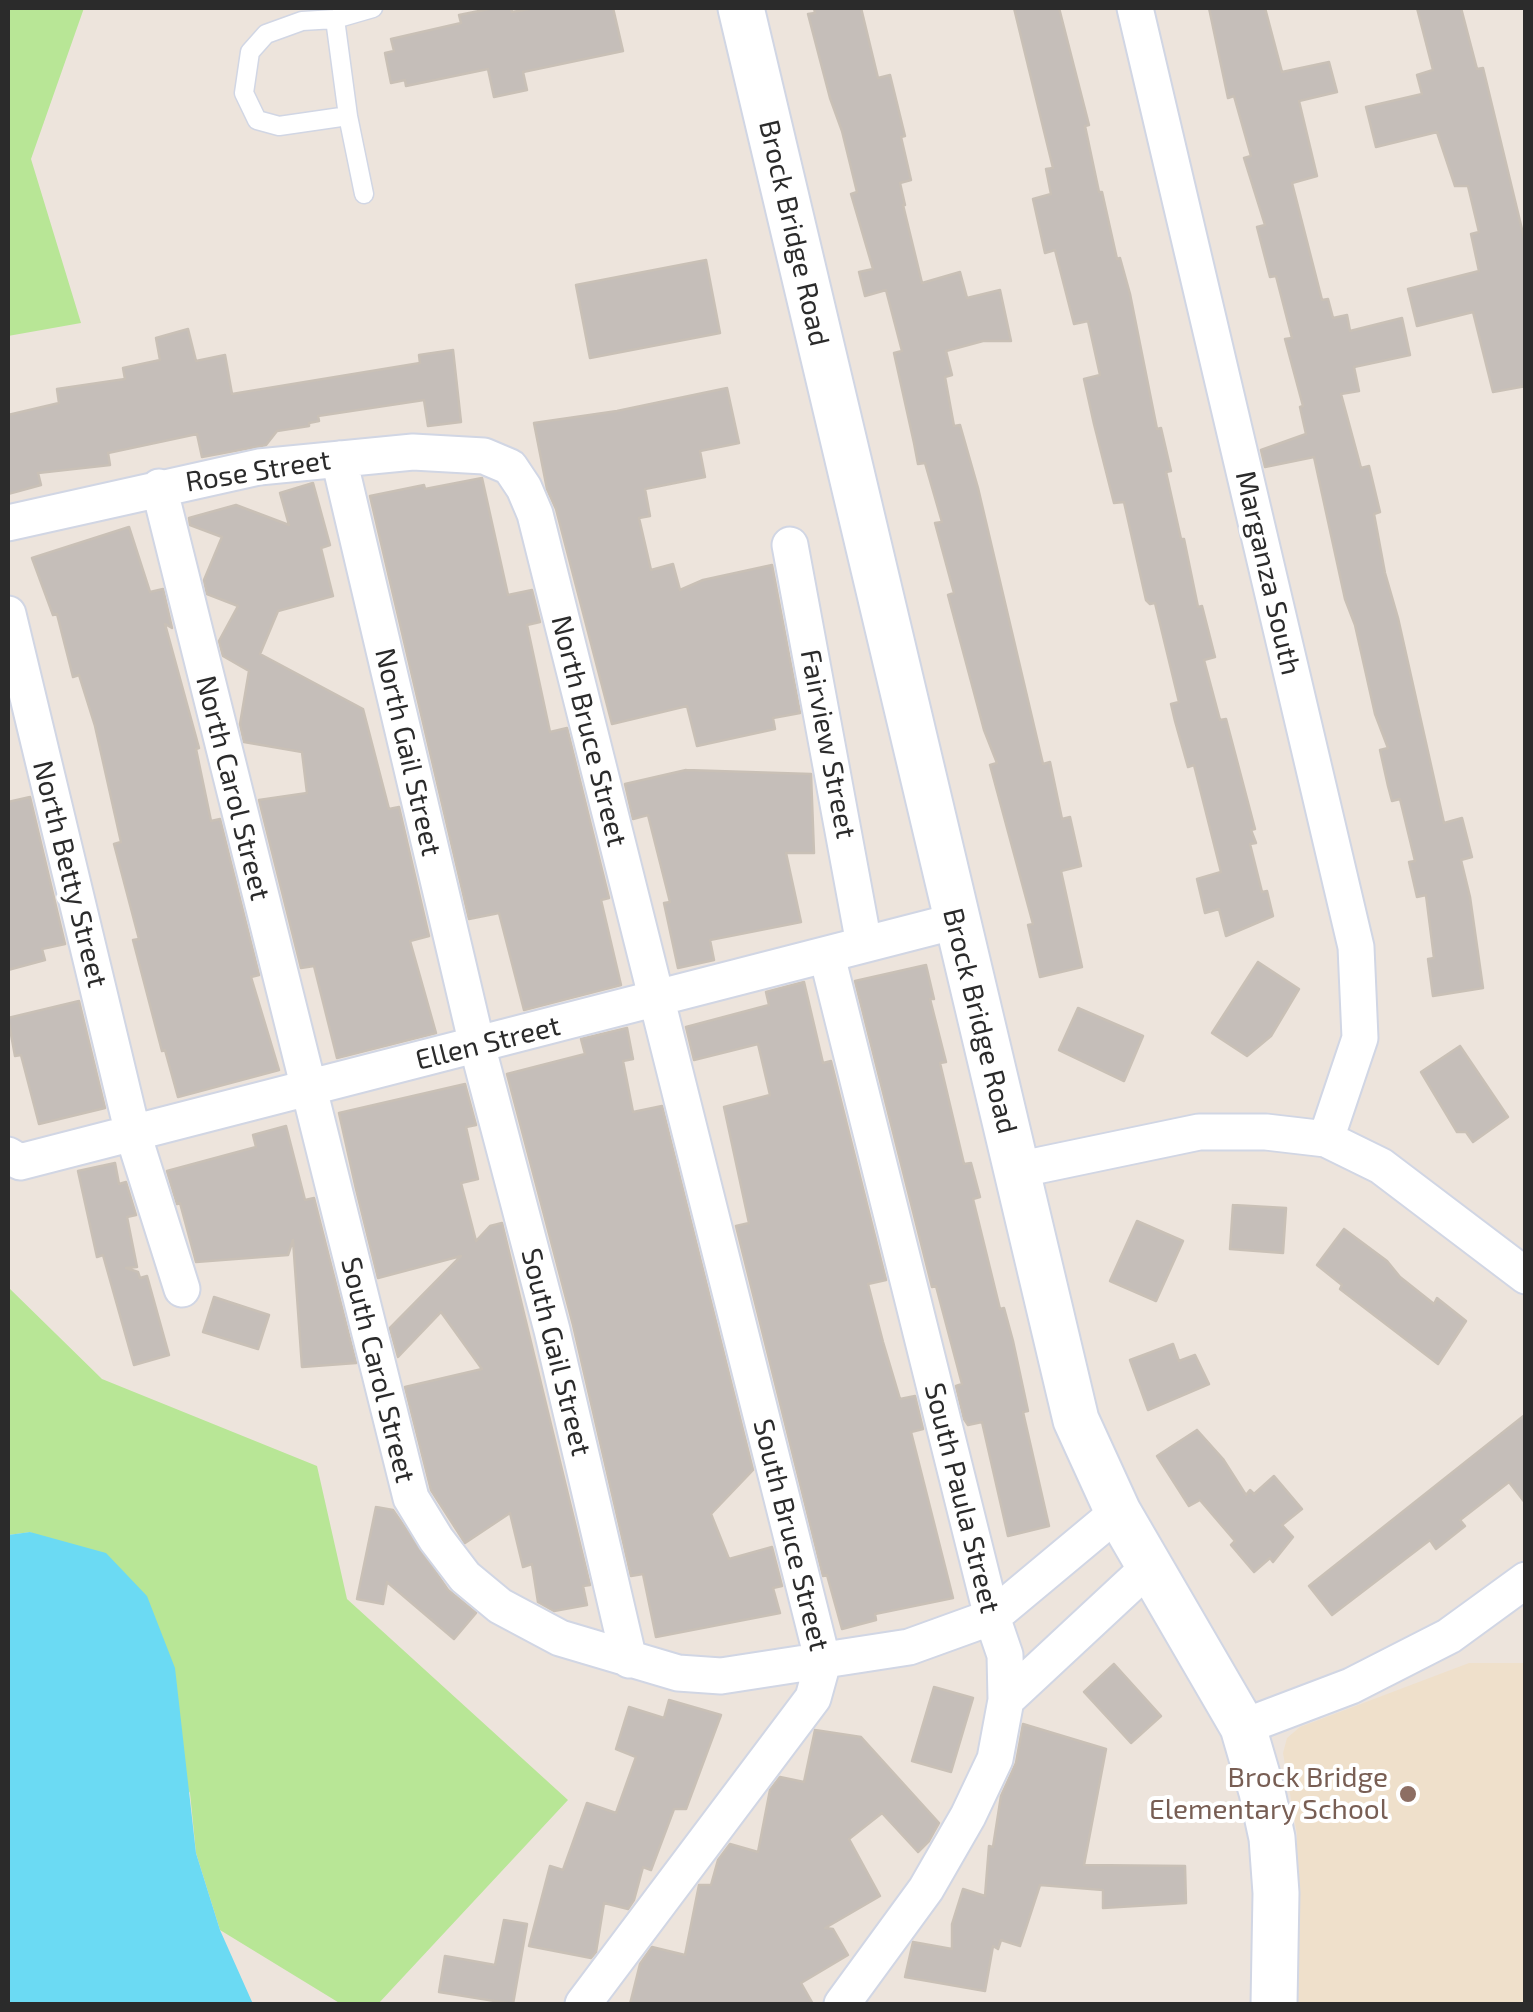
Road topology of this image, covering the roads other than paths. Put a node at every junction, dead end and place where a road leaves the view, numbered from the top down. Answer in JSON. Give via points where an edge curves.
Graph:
{"nodes":[{"id":1,"x":373,"y":8,"type":"edge"},
{"id":2,"x":741,"y":8,"type":"edge"},
{"id":3,"x":1135,"y":8,"type":"edge"},
{"id":4,"x":335,"y":18,"type":"junction"},
{"id":5,"x":348,"y":116,"type":"junction"},
{"id":6,"x":364,"y":194,"type":"dead end"},
{"id":7,"x":339,"y":459,"type":"junction"},
{"id":8,"x":510,"y":467,"type":"joint"},
{"id":9,"x":159,"y":487,"type":"junction"},
{"id":10,"x":8,"y":523,"type":"edge"},
{"id":11,"x":790,"y":545,"type":"dead end"},
{"id":12,"x":8,"y":614,"type":"edge"},
{"id":13,"x":956,"y":921,"type":"junction"},
{"id":14,"x":864,"y":944,"type":"junction"},
{"id":15,"x":826,"y":956,"type":"junction"},
{"id":16,"x":656,"y":1000,"type":"junction"},
{"id":17,"x":477,"y":1045,"type":"junction"},
{"id":18,"x":308,"y":1090,"type":"junction"},
{"id":19,"x":133,"y":1134,"type":"junction"},
{"id":20,"x":1326,"y":1139,"type":"junction"},
{"id":21,"x":14,"y":1158,"type":"edge"},
{"id":22,"x":1016,"y":1170,"type":"junction"},
{"id":23,"x":1526,"y":1276,"type":"edge"},
{"id":24,"x":182,"y":1288,"type":"dead end"},
{"id":25,"x":1118,"y":1512,"type":"junction"},
{"id":26,"x":1150,"y":1566,"type":"junction"},
{"id":27,"x":1526,"y":1580,"type":"edge"},
{"id":28,"x":992,"y":1617,"type":"junction"},
{"id":29,"x":629,"y":1660,"type":"junction"},
{"id":30,"x":823,"y":1662,"type":"junction"},
{"id":31,"x":1006,"y":1700,"type":"junction"},
{"id":32,"x":1243,"y":1726,"type":"junction"},
{"id":33,"x":583,"y":2004,"type":"edge"},
{"id":34,"x":842,"y":2004,"type":"edge"},
{"id":35,"x":1274,"y":2004,"type":"edge"}],
"edges":[{"from":1,"to":4,"type":"lane"},
{"from":2,"to":13,"type":"street","name":"Brock Bridge Road"},
{"from":3,"to":20,"type":"street","name":"Marganza South","via":[[1356,947],[1360,1038]]},
{"from":4,"to":5,"type":"lane"},
{"from":4,"to":5,"type":"lane","via":[[266,34],[250,52],[244,93],[257,120],[279,126]]},
{"from":5,"to":6,"type":"lane"},
{"from":7,"to":8,"type":"street","name":"Rose Street","via":[[449,452]]},
{"from":7,"to":9,"type":"street","name":"Rose Street"},
{"from":7,"to":17,"type":"street","name":"North Gail Street"},
{"from":8,"to":16,"type":"street","name":"North Bruce Street","via":[[535,514]]},
{"from":9,"to":10,"type":"street","name":"Rose Street"},
{"from":9,"to":18,"type":"street","name":"North Carol Street"},
{"from":11,"to":14,"type":"street","name":"Fairview Street"},
{"from":12,"to":19,"type":"street","name":"North Betty Street"},
{"from":13,"to":14,"type":"street","name":"Ellen Street"},
{"from":13,"to":22,"type":"street","name":"Brock Bridge Road"},
{"from":14,"to":15,"type":"street","name":"Ellen Street"},
{"from":15,"to":16,"type":"street","name":"Ellen Street"},
{"from":15,"to":28,"type":"street","name":"South Paula Street"},
{"from":16,"to":17,"type":"street","name":"Ellen Street"},
{"from":16,"to":30,"type":"street","name":"South Bruce Street"},
{"from":17,"to":18,"type":"street","name":"Ellen Street"},
{"from":17,"to":29,"type":"street","name":"South Gail Street"},
{"from":18,"to":19,"type":"street","name":"Ellen Street"},
{"from":18,"to":29,"type":"street","name":"South Carol Street","via":[[411,1498],[465,1576],[500,1606],[560,1638]]},
{"from":19,"to":21,"type":"street","name":"Ellen Street"},
{"from":19,"to":24,"type":"street","name":"North Betty Street"},
{"from":20,"to":22,"type":"street","via":[[1198,1132]]},
{"from":20,"to":23,"type":"street","via":[[1381,1166]]},
{"from":22,"to":25,"type":"street","name":"Brock Bridge Road","via":[[1076,1420]]},
{"from":25,"to":26,"type":"street","name":"Brock Bridge Road"},
{"from":25,"to":28,"type":"street","name":"South Carol Street"},
{"from":26,"to":31,"type":"street"},
{"from":26,"to":32,"type":"street","name":"Brock Bridge Road"},
{"from":27,"to":32,"type":"street","via":[[1449,1636],[1351,1686]]},
{"from":28,"to":30,"type":"street","name":"South Carol Street","via":[[909,1647]]},
{"from":28,"to":31,"type":"street","name":"South Paula Street","via":[[1005,1656]]},
{"from":29,"to":30,"type":"street","name":"South Carol Street","via":[[721,1676]]},
{"from":30,"to":33,"type":"street","name":"South Bruce Street","via":[[813,1698]]},
{"from":31,"to":34,"type":"street","name":"South Paula Street","via":[[995,1759],[968,1816],[926,1889]]},
{"from":32,"to":35,"type":"street","name":"Brock Bridge Road","via":[[1272,1838]]}]}
